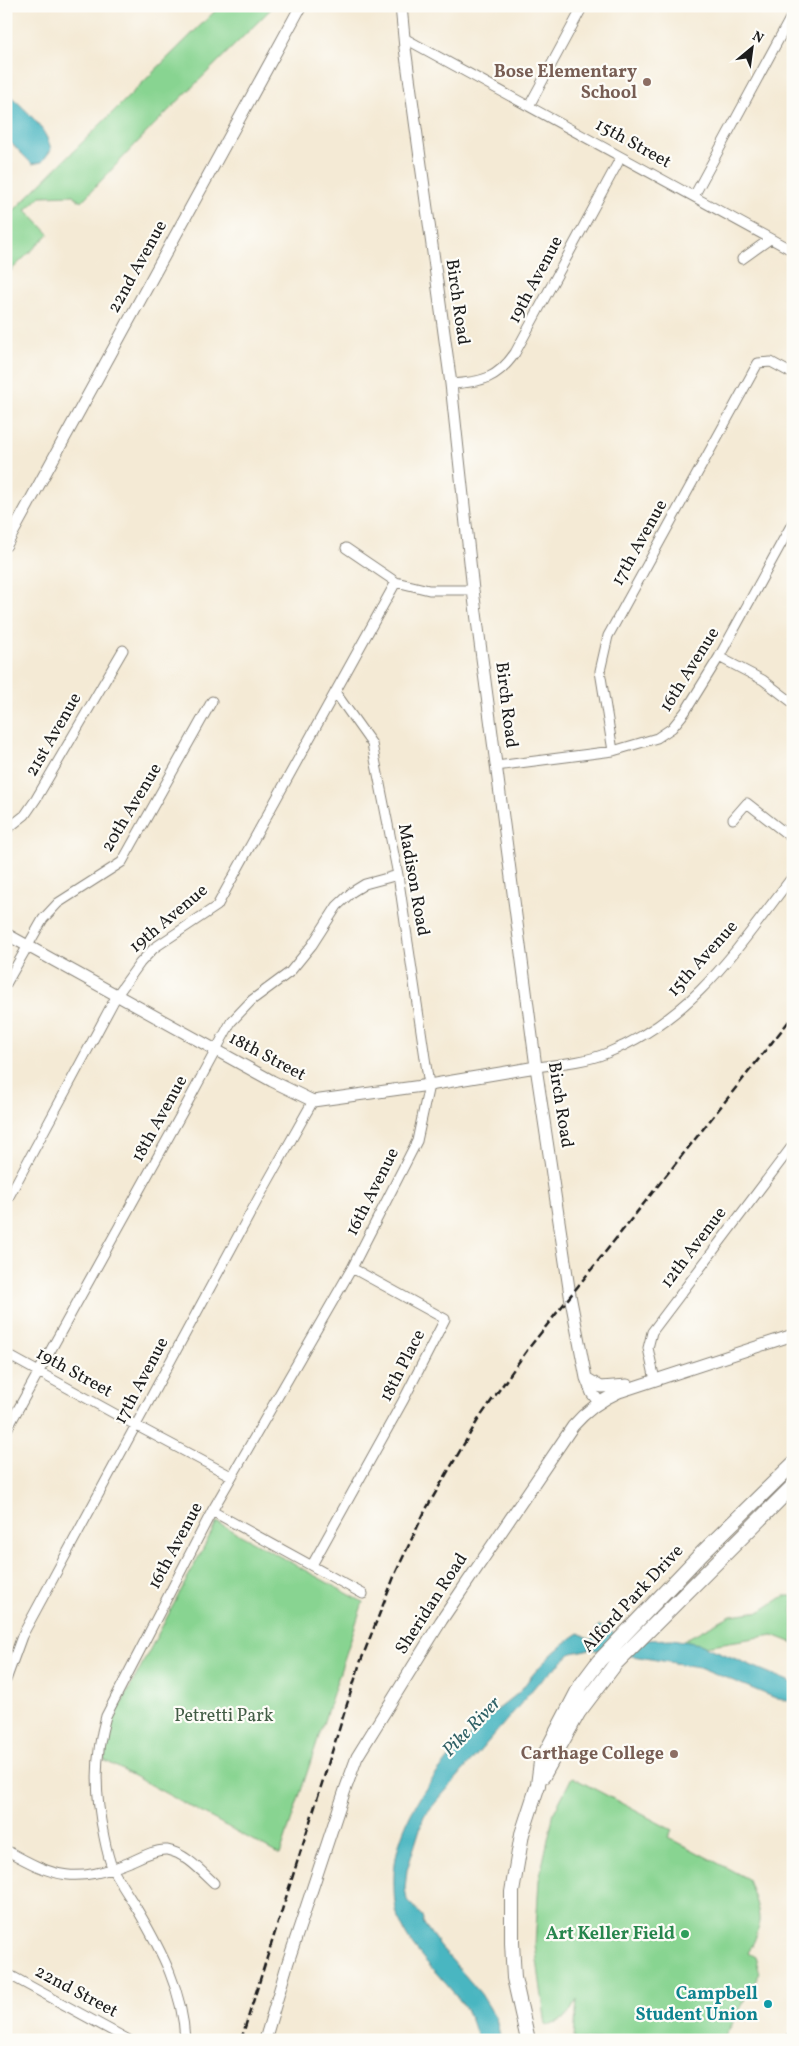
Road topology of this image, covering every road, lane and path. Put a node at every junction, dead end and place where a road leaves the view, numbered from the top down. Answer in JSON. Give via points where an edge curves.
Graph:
{"nodes":[{"id":1,"x":301,"y":6,"type":"edge"},
{"id":2,"x":401,"y":6,"type":"edge"},
{"id":3,"x":583,"y":6,"type":"edge"},
{"id":4,"x":793,"y":13,"type":"edge"},
{"id":5,"x":404,"y":38,"type":"junction"},
{"id":6,"x":529,"y":106,"type":"junction"},
{"id":7,"x":621,"y":157,"type":"junction"},
{"id":8,"x":694,"y":196,"type":"junction"},
{"id":9,"x":770,"y":239,"type":"junction"},
{"id":10,"x":793,"y":251,"type":"edge"},
{"id":11,"x":742,"y":259,"type":"dead end"},
{"id":12,"x":793,"y":374,"type":"edge"},
{"id":13,"x":451,"y":384,"type":"junction"},
{"id":14,"x":793,"y":522,"type":"edge"},
{"id":15,"x":6,"y":545,"type":"edge"},
{"id":16,"x":346,"y":548,"type":"dead end"},
{"id":17,"x":396,"y":582,"type":"junction"},
{"id":18,"x":473,"y":590,"type":"junction"},
{"id":19,"x":122,"y":650,"type":"dead end"},
{"id":20,"x":719,"y":657,"type":"junction"},
{"id":21,"x":335,"y":692,"type":"junction"},
{"id":22,"x":212,"y":701,"type":"dead end"},
{"id":23,"x":793,"y":703,"type":"edge"},
{"id":24,"x":613,"y":751,"type":"junction"},
{"id":25,"x":496,"y":766,"type":"junction"},
{"id":26,"x":733,"y":819,"type":"dead end"},
{"id":27,"x":6,"y":830,"type":"edge"},
{"id":28,"x":793,"y":839,"type":"edge"},
{"id":29,"x":398,"y":874,"type":"junction"},
{"id":30,"x":793,"y":876,"type":"edge"},
{"id":31,"x":6,"y":934,"type":"edge"},
{"id":32,"x":27,"y":946,"type":"junction"},
{"id":33,"x":6,"y":984,"type":"edge"},
{"id":34,"x":117,"y":995,"type":"junction"},
{"id":35,"x":216,"y":1050,"type":"junction"},
{"id":36,"x":536,"y":1067,"type":"junction"},
{"id":37,"x":428,"y":1085,"type":"junction"},
{"id":38,"x":313,"y":1102,"type":"junction"},
{"id":39,"x":793,"y":1145,"type":"edge"},
{"id":40,"x":6,"y":1202,"type":"edge"},
{"id":41,"x":352,"y":1268,"type":"junction"},
{"id":42,"x":793,"y":1335,"type":"edge"},
{"id":43,"x":6,"y":1354,"type":"edge"},
{"id":44,"x":38,"y":1372,"type":"junction"},
{"id":45,"x":586,"y":1378,"type":"junction"},
{"id":46,"x":655,"y":1380,"type":"junction"},
{"id":47,"x":636,"y":1386,"type":"junction"},
{"id":48,"x":599,"y":1402,"type":"junction"},
{"id":49,"x":137,"y":1426,"type":"junction"},
{"id":50,"x":6,"y":1431,"type":"edge"},
{"id":51,"x":793,"y":1464,"type":"edge"},
{"id":52,"x":231,"y":1476,"type":"junction"},
{"id":53,"x":793,"y":1486,"type":"edge"},
{"id":54,"x":793,"y":1492,"type":"edge"},
{"id":55,"x":778,"y":1501,"type":"junction"},
{"id":56,"x":212,"y":1511,"type":"junction"},
{"id":57,"x":312,"y":1565,"type":"junction"},
{"id":58,"x":363,"y":1594,"type":"dead end"},
{"id":59,"x":6,"y":1680,"type":"edge"},
{"id":60,"x":538,"y":1785,"type":"junction"},
{"id":61,"x":6,"y":1850,"type":"edge"},
{"id":62,"x":113,"y":1869,"type":"junction"},
{"id":63,"x":214,"y":1883,"type":"dead end"},
{"id":64,"x":6,"y":1973,"type":"edge"},
{"id":65,"x":793,"y":2036,"type":"edge"},
{"id":66,"x":129,"y":2040,"type":"edge"},
{"id":67,"x":185,"y":2040,"type":"edge"},
{"id":68,"x":265,"y":2040,"type":"edge"},
{"id":69,"x":528,"y":2040,"type":"edge"},
{"id":70,"x":789,"y":2040,"type":"edge"}],
"edges":[{"from":1,"to":15,"type":"street","name":"22nd Avenue"},
{"from":2,"to":5,"type":"street","name":"Birch Road"},
{"from":3,"to":6,"type":"street"},
{"from":4,"to":8,"type":"street"},
{"from":5,"to":6,"type":"street","name":"15th Street"},
{"from":5,"to":13,"type":"street","name":"Birch Road"},
{"from":6,"to":7,"type":"street","name":"15th Street"},
{"from":7,"to":8,"type":"street","name":"15th Street"},
{"from":7,"to":13,"type":"street","name":"19th Avenue","via":[[506,366],[479,381]]},
{"from":8,"to":9,"type":"street","name":"15th Street"},
{"from":9,"to":10,"type":"street","name":"15th Street"},
{"from":9,"to":11,"type":"street"},
{"from":12,"to":24,"type":"street","name":"17th Avenue","via":[[771,362],[758,363],[608,636],[600,671]]},
{"from":13,"to":18,"type":"street","name":"Birch Road"},
{"from":14,"to":20,"type":"street","name":"16th Avenue"},
{"from":16,"to":17,"type":"street"},
{"from":17,"to":18,"type":"street","via":[[429,590]]},
{"from":17,"to":21,"type":"street","name":"19th Avenue"},
{"from":18,"to":25,"type":"street","name":"Birch Road"},
{"from":19,"to":27,"type":"street","name":"21st Avenue","via":[[36,800],[25,815]]},
{"from":20,"to":23,"type":"street","via":[[763,680]]},
{"from":20,"to":24,"type":"street","name":"16th Avenue","via":[[672,728],[656,738]]},
{"from":21,"to":29,"type":"street","name":"Madison Road","via":[[372,744]]},
{"from":21,"to":34,"type":"street","name":"19th Avenue","via":[[217,906],[154,948]]},
{"from":22,"to":32,"type":"street","name":"20th Avenue","via":[[122,862],[58,903],[43,919]]},
{"from":24,"to":25,"type":"street","name":"16th Avenue"},
{"from":25,"to":36,"type":"street","name":"Birch Road"},
{"from":26,"to":28,"type":"street","via":[[747,803]]},
{"from":29,"to":35,"type":"street","name":"18th Avenue","via":[[365,884],[352,892],[290,972],[252,1000],[230,1022]]},
{"from":29,"to":37,"type":"street","name":"Madison Road"},
{"from":30,"to":36,"type":"street","name":"15th Avenue","via":[[704,989],[671,1017],[607,1053]]},
{"from":31,"to":32,"type":"street","name":"18th Street"},
{"from":32,"to":33,"type":"street","name":"20th Avenue"},
{"from":32,"to":34,"type":"street","name":"18th Street"},
{"from":34,"to":35,"type":"street","name":"18th Street"},
{"from":34,"to":40,"type":"street","name":"19th Avenue"},
{"from":35,"to":38,"type":"street","name":"18th Street"},
{"from":35,"to":44,"type":"street","name":"18th Avenue"},
{"from":36,"to":37,"type":"street","name":"18th Street"},
{"from":36,"to":45,"type":"street","name":"Birch Road","via":[[570,1295]]},
{"from":37,"to":38,"type":"street","name":"18th Street"},
{"from":37,"to":41,"type":"street","name":"16th Avenue","via":[[417,1141]]},
{"from":38,"to":49,"type":"street","name":"17th Avenue"},
{"from":39,"to":46,"type":"street","name":"12th Avenue","via":[[652,1332],[648,1348]]},
{"from":41,"to":52,"type":"street","name":"16th Avenue"},
{"from":41,"to":57,"type":"street","name":"18th Place","via":[[445,1319]]},
{"from":42,"to":46,"type":"street","name":"Sheridan Road"},
{"from":43,"to":44,"type":"street","name":"19th Street"},
{"from":44,"to":49,"type":"street","name":"19th Street"},
{"from":44,"to":50,"type":"street","name":"18th Avenue"},
{"from":45,"to":47,"type":"street","via":[[601,1387]]},
{"from":45,"to":48,"type":"street","name":"Birch Road"},
{"from":46,"to":47,"type":"street","name":"Sheridan Road"},
{"from":47,"to":48,"type":"street","name":"Sheridan Road"},
{"from":48,"to":68,"type":"street","name":"Sheridan Road","via":[[579,1419],[565,1438],[446,1613],[362,1749],[342,1798]]},
{"from":49,"to":52,"type":"street","name":"19th Street"},
{"from":49,"to":59,"type":"street","name":"17th Avenue","via":[[22,1636]]},
{"from":51,"to":60,"type":"main road","name":"Alford Park Drive","via":[[599,1660],[554,1733],[541,1762]]},
{"from":52,"to":56,"type":"street","name":"16th Avenue"},
{"from":53,"to":55,"type":"main road","name":"Alford Park Drive"},
{"from":54,"to":55,"type":"street"},
{"from":55,"to":60,"type":"main road","name":"Alford Park Drive","via":[[616,1662],[578,1713]]},
{"from":56,"to":57,"type":"street"},
{"from":56,"to":62,"type":"street","name":"16th Avenue","via":[[106,1716],[96,1792]]},
{"from":57,"to":58,"type":"street"},
{"from":60,"to":69,"type":"main road","name":"Alford Park Drive","via":[[522,1834],[512,1892],[514,1978]]},
{"from":61,"to":62,"type":"street","via":[[37,1868],[70,1876]]},
{"from":62,"to":63,"type":"street","via":[[167,1850],[191,1863]]},
{"from":62,"to":67,"type":"street","name":"16th Avenue","via":[[171,1974],[184,2020]]},
{"from":64,"to":66,"type":"street","name":"22nd Street"},
{"from":65,"to":70,"type":"street"}]}
